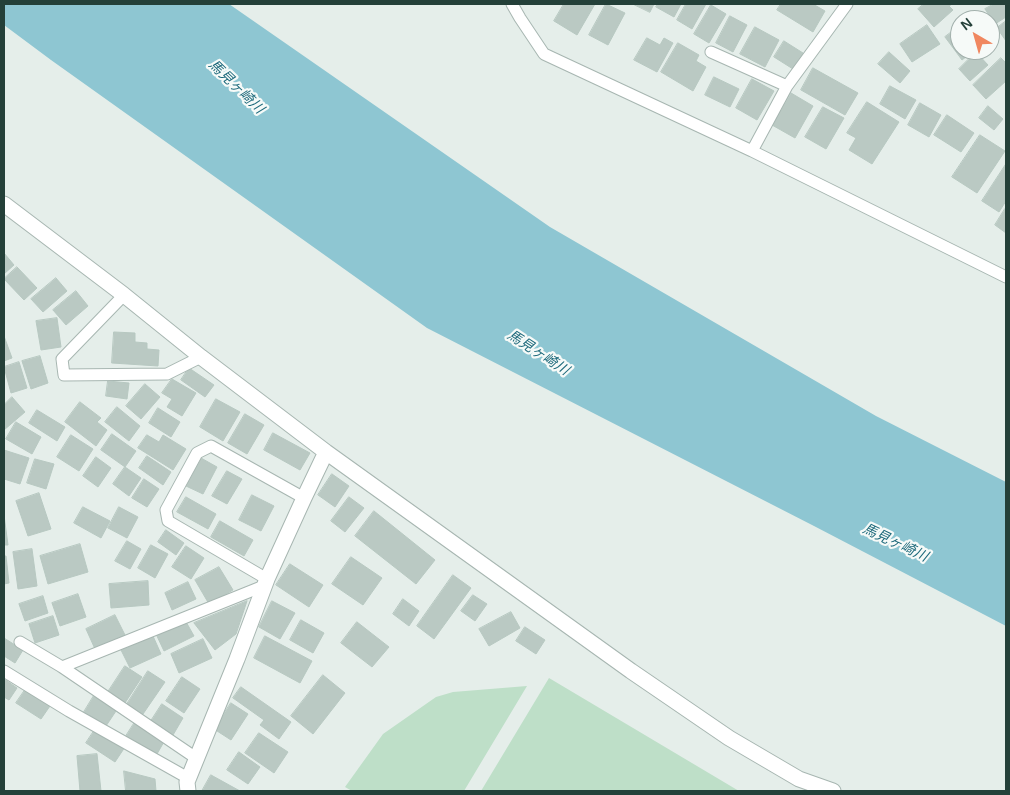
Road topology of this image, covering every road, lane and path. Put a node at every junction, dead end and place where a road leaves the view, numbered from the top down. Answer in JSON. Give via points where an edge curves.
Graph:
{"nodes":[{"id":1,"x":512,"y":4,"type":"edge"},
{"id":2,"x":847,"y":4,"type":"edge"},
{"id":3,"x":711,"y":52,"type":"dead end"},
{"id":4,"x":787,"y":86,"type":"junction"},
{"id":5,"x":752,"y":151,"type":"junction"},
{"id":6,"x":4,"y":204,"type":"edge"},
{"id":7,"x":1006,"y":277,"type":"edge"},
{"id":8,"x":124,"y":295,"type":"junction"},
{"id":9,"x":201,"y":357,"type":"junction"},
{"id":10,"x":326,"y":452,"type":"junction"},
{"id":11,"x":304,"y":498,"type":"junction"},
{"id":12,"x":266,"y":582,"type":"junction"},
{"id":13,"x":20,"y":642,"type":"dead end"},
{"id":14,"x":62,"y":667,"type":"junction"},
{"id":15,"x":4,"y":670,"type":"edge"},
{"id":16,"x":196,"y":758,"type":"junction"},
{"id":17,"x":188,"y":784,"type":"edge"},
{"id":18,"x":833,"y":791,"type":"edge"}],
"edges":[{"from":1,"to":5,"type":"lane","via":[[544,54]]},
{"from":2,"to":4,"type":"lane"},
{"from":3,"to":4,"type":"lane"},
{"from":4,"to":5,"type":"lane"},
{"from":5,"to":7,"type":"lane"},
{"from":6,"to":8,"type":"street"},
{"from":8,"to":9,"type":"street"},
{"from":8,"to":9,"type":"lane","via":[[62,359],[64,376],[167,374]]},
{"from":9,"to":10,"type":"street"},
{"from":10,"to":11,"type":"street"},
{"from":10,"to":18,"type":"street","via":[[728,738],[799,779]]},
{"from":11,"to":12,"type":"street"},
{"from":11,"to":12,"type":"lane","via":[[211,446],[197,453],[166,510],[168,521]]},
{"from":12,"to":14,"type":"lane"},
{"from":12,"to":16,"type":"street"},
{"from":13,"to":14,"type":"lane"},
{"from":14,"to":16,"type":"lane"},
{"from":15,"to":17,"type":"lane"},
{"from":16,"to":17,"type":"street"}]}
